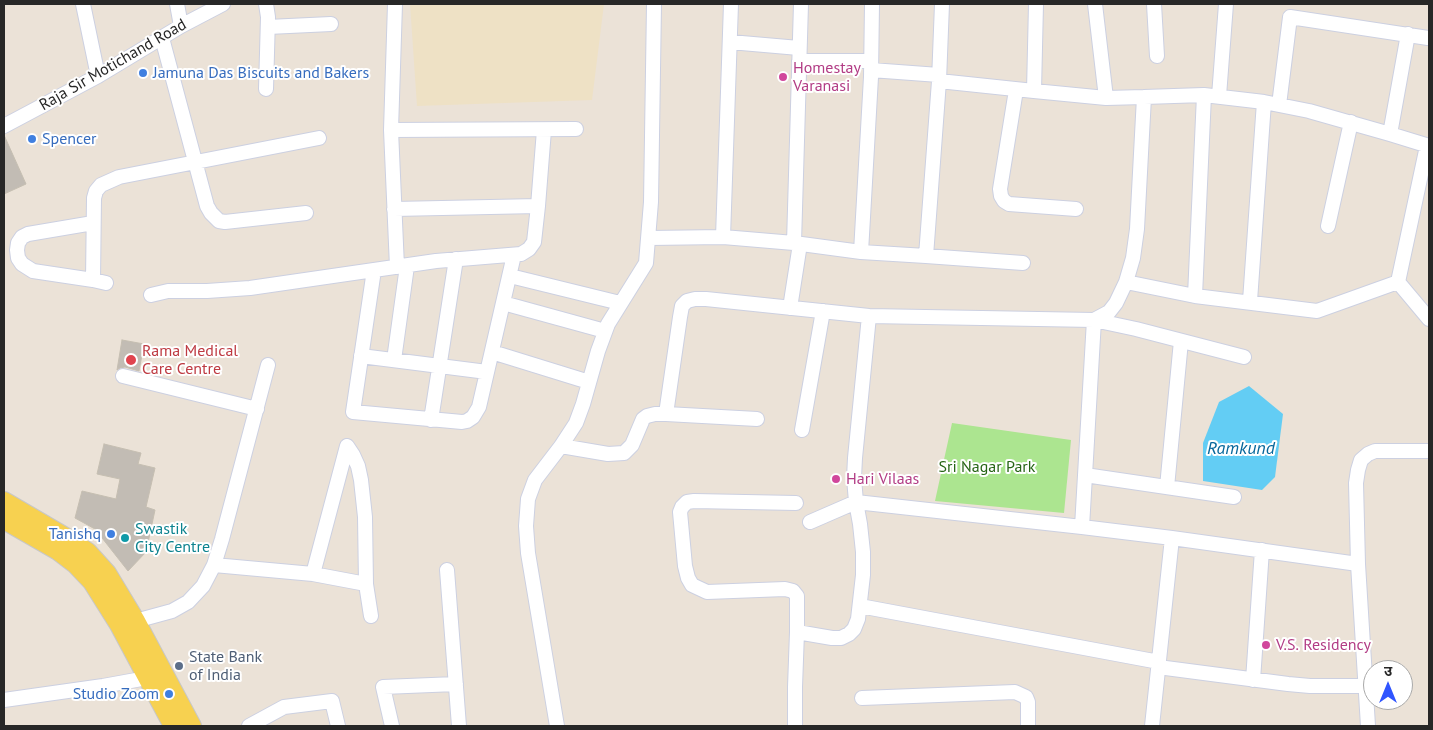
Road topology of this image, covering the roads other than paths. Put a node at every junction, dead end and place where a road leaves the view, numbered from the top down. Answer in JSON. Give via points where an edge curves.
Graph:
{"nodes":[{"id":1,"x":83,"y":4,"type":"edge"},
{"id":2,"x":177,"y":4,"type":"edge"},
{"id":3,"x":223,"y":4,"type":"edge"},
{"id":4,"x":266,"y":4,"type":"edge"},
{"id":5,"x":395,"y":4,"type":"edge"},
{"id":6,"x":654,"y":4,"type":"edge"},
{"id":7,"x":731,"y":4,"type":"edge"},
{"id":8,"x":800,"y":4,"type":"edge"},
{"id":9,"x":872,"y":4,"type":"edge"},
{"id":10,"x":942,"y":4,"type":"edge"},
{"id":11,"x":1036,"y":4,"type":"edge"},
{"id":12,"x":1095,"y":4,"type":"edge"},
{"id":13,"x":1154,"y":4,"type":"edge"},
{"id":14,"x":1226,"y":4,"type":"edge"},
{"id":15,"x":1291,"y":10,"type":"edge"},
{"id":16,"x":331,"y":24,"type":"dead end"},
{"id":17,"x":181,"y":26,"type":"junction"},
{"id":18,"x":268,"y":28,"type":"junction"},
{"id":19,"x":1408,"y":34,"type":"junction"},
{"id":20,"x":162,"y":38,"type":"junction"},
{"id":21,"x":1428,"y":38,"type":"dead end"},
{"id":22,"x":730,"y":42,"type":"junction"},
{"id":23,"x":799,"y":54,"type":"junction"},
{"id":24,"x":1157,"y":56,"type":"dead end"},
{"id":25,"x":870,"y":66,"type":"junction"},
{"id":26,"x":98,"y":76,"type":"junction"},
{"id":27,"x":939,"y":78,"type":"junction"},
{"id":28,"x":266,"y":89,"type":"dead end"},
{"id":29,"x":1016,"y":90,"type":"junction"},
{"id":30,"x":1034,"y":92,"type":"junction"},
{"id":31,"x":1204,"y":95,"type":"junction"},
{"id":32,"x":1219,"y":96,"type":"junction"},
{"id":33,"x":1144,"y":97,"type":"junction"},
{"id":34,"x":1106,"y":98,"type":"junction"},
{"id":35,"x":1264,"y":102,"type":"junction"},
{"id":36,"x":1279,"y":105,"type":"junction"},
{"id":37,"x":1351,"y":122,"type":"junction"},
{"id":38,"x":4,"y":126,"type":"edge"},
{"id":39,"x":576,"y":129,"type":"dead end"},
{"id":40,"x":391,"y":130,"type":"junction"},
{"id":41,"x":544,"y":130,"type":"junction"},
{"id":42,"x":1390,"y":134,"type":"junction"},
{"id":43,"x":319,"y":138,"type":"dead end"},
{"id":44,"x":1428,"y":146,"type":"edge"},
{"id":45,"x":196,"y":162,"type":"junction"},
{"id":46,"x":538,"y":206,"type":"junction"},
{"id":47,"x":394,"y":208,"type":"junction"},
{"id":48,"x":1076,"y":208,"type":"dead end"},
{"id":49,"x":306,"y":213,"type":"dead end"},
{"id":50,"x":93,"y":223,"type":"junction"},
{"id":51,"x":1328,"y":226,"type":"dead end"},
{"id":52,"x":723,"y":237,"type":"junction"},
{"id":53,"x":649,"y":238,"type":"junction"},
{"id":54,"x":797,"y":244,"type":"junction"},
{"id":55,"x":861,"y":252,"type":"junction"},
{"id":56,"x":514,"y":255,"type":"junction"},
{"id":57,"x":926,"y":256,"type":"junction"},
{"id":58,"x":456,"y":259,"type":"junction"},
{"id":59,"x":1023,"y":263,"type":"dead end"},
{"id":60,"x":402,"y":266,"type":"junction"},
{"id":61,"x":374,"y":270,"type":"junction"},
{"id":62,"x":510,"y":276,"type":"junction"},
{"id":63,"x":1126,"y":282,"type":"junction"},
{"id":64,"x":1398,"y":282,"type":"junction"},
{"id":65,"x":150,"y":295,"type":"dead end"},
{"id":66,"x":1195,"y":296,"type":"junction"},
{"id":67,"x":1250,"y":302,"type":"junction"},
{"id":68,"x":503,"y":303,"type":"junction"},
{"id":69,"x":620,"y":303,"type":"junction"},
{"id":70,"x":790,"y":308,"type":"junction"},
{"id":71,"x":823,"y":311,"type":"junction"},
{"id":72,"x":869,"y":316,"type":"junction"},
{"id":73,"x":1429,"y":319,"type":"edge"},
{"id":74,"x":1094,"y":320,"type":"junction"},
{"id":75,"x":605,"y":332,"type":"junction"},
{"id":76,"x":1181,"y":341,"type":"junction"},
{"id":77,"x":492,"y":352,"type":"junction"},
{"id":78,"x":362,"y":356,"type":"junction"},
{"id":79,"x":1244,"y":357,"type":"dead end"},
{"id":80,"x":394,"y":360,"type":"junction"},
{"id":81,"x":268,"y":365,"type":"dead end"},
{"id":82,"x":439,"y":367,"type":"junction"},
{"id":83,"x":487,"y":372,"type":"junction"},
{"id":84,"x":123,"y":376,"type":"dead end"},
{"id":85,"x":589,"y":382,"type":"junction"},
{"id":86,"x":257,"y":409,"type":"junction"},
{"id":87,"x":666,"y":414,"type":"junction"},
{"id":88,"x":757,"y":419,"type":"dead end"},
{"id":89,"x":431,"y":420,"type":"junction"},
{"id":90,"x":802,"y":430,"type":"dead end"},
{"id":91,"x":561,"y":446,"type":"junction"},
{"id":92,"x":1429,"y":452,"type":"edge"},
{"id":93,"x":1085,"y":475,"type":"junction"},
{"id":94,"x":1167,"y":487,"type":"junction"},
{"id":95,"x":1234,"y":497,"type":"dead end"},
{"id":96,"x":4,"y":502,"type":"edge"},
{"id":97,"x":856,"y":502,"type":"junction"},
{"id":98,"x":796,"y":503,"type":"dead end"},
{"id":99,"x":4,"y":520,"type":"edge"},
{"id":100,"x":810,"y":522,"type":"dead end"},
{"id":101,"x":1082,"y":527,"type":"junction"},
{"id":102,"x":1172,"y":538,"type":"junction"},
{"id":103,"x":1262,"y":550,"type":"junction"},
{"id":104,"x":1358,"y":564,"type":"junction"},
{"id":105,"x":214,"y":565,"type":"junction"},
{"id":106,"x":447,"y":570,"type":"dead end"},
{"id":107,"x":313,"y":574,"type":"junction"},
{"id":108,"x":366,"y":584,"type":"junction"},
{"id":109,"x":860,"y":606,"type":"junction"},
{"id":110,"x":371,"y":616,"type":"dead end"},
{"id":111,"x":136,"y":621,"type":"junction"},
{"id":112,"x":119,"y":625,"type":"junction"},
{"id":113,"x":797,"y":632,"type":"junction"},
{"id":114,"x":1364,"y":660,"type":"edge"},
{"id":115,"x":1158,"y":664,"type":"junction"},
{"id":116,"x":147,"y":678,"type":"junction"},
{"id":117,"x":1253,"y":680,"type":"junction"},
{"id":118,"x":456,"y":684,"type":"junction"},
{"id":119,"x":1363,"y":686,"type":"edge"},
{"id":120,"x":862,"y":698,"type":"dead end"},
{"id":121,"x":4,"y":700,"type":"edge"},
{"id":122,"x":1367,"y":710,"type":"edge"},
{"id":123,"x":173,"y":726,"type":"edge"},
{"id":124,"x":192,"y":726,"type":"edge"},
{"id":125,"x":249,"y":726,"type":"edge"},
{"id":126,"x":338,"y":726,"type":"edge"},
{"id":127,"x":392,"y":726,"type":"edge"},
{"id":128,"x":459,"y":726,"type":"edge"},
{"id":129,"x":557,"y":726,"type":"edge"},
{"id":130,"x":795,"y":726,"type":"edge"},
{"id":131,"x":1028,"y":726,"type":"edge"},
{"id":132,"x":1152,"y":726,"type":"edge"},
{"id":133,"x":1368,"y":726,"type":"edge"}],
"edges":[{"from":1,"to":26,"type":"street"},
{"from":2,"to":17,"type":"street"},
{"from":3,"to":17,"type":"street","name":"Raja Sir Motichand Road"},
{"from":4,"to":18,"type":"street"},
{"from":5,"to":40,"type":"street"},
{"from":6,"to":53,"type":"street"},
{"from":7,"to":22,"type":"street"},
{"from":8,"to":23,"type":"street"},
{"from":9,"to":25,"type":"street"},
{"from":10,"to":27,"type":"street"},
{"from":11,"to":30,"type":"street"},
{"from":12,"to":34,"type":"street"},
{"from":13,"to":24,"type":"street"},
{"from":14,"to":32,"type":"street"},
{"from":15,"to":19,"type":"street"},
{"from":15,"to":36,"type":"street"},
{"from":16,"to":18,"type":"street"},
{"from":17,"to":20,"type":"street","name":"Raja Sir Motichand Road"},
{"from":18,"to":28,"type":"street"},
{"from":19,"to":21,"type":"street"},
{"from":19,"to":42,"type":"street"},
{"from":20,"to":26,"type":"street","name":"Raja Sir Motichand Road"},
{"from":20,"to":45,"type":"street"},
{"from":22,"to":23,"type":"street"},
{"from":22,"to":52,"type":"street"},
{"from":23,"to":25,"type":"street"},
{"from":23,"to":54,"type":"street"},
{"from":25,"to":27,"type":"street"},
{"from":25,"to":55,"type":"street"},
{"from":26,"to":38,"type":"street","name":"Raja Sir Motichand Road"},
{"from":27,"to":29,"type":"street"},
{"from":27,"to":57,"type":"street"},
{"from":29,"to":30,"type":"street"},
{"from":29,"to":48,"type":"street","via":[[1001,196],[1009,204]]},
{"from":30,"to":34,"type":"street"},
{"from":31,"to":32,"type":"street"},
{"from":31,"to":33,"type":"street"},
{"from":31,"to":66,"type":"street"},
{"from":32,"to":35,"type":"street"},
{"from":33,"to":34,"type":"street"},
{"from":33,"to":63,"type":"street","via":[[1137,229]]},
{"from":35,"to":36,"type":"street"},
{"from":35,"to":67,"type":"street"},
{"from":36,"to":37,"type":"street"},
{"from":37,"to":42,"type":"street"},
{"from":37,"to":51,"type":"street"},
{"from":39,"to":41,"type":"street"},
{"from":40,"to":41,"type":"street"},
{"from":40,"to":47,"type":"street"},
{"from":41,"to":46,"type":"street"},
{"from":42,"to":44,"type":"street"},
{"from":43,"to":45,"type":"street"},
{"from":44,"to":64,"type":"street"},
{"from":45,"to":49,"type":"street","via":[[207,206],[219,221]]},
{"from":45,"to":50,"type":"street","via":[[110,180],[101,185],[94,198]]},
{"from":46,"to":47,"type":"street"},
{"from":46,"to":56,"type":"street","via":[[534,242],[529,249]]},
{"from":47,"to":60,"type":"street"},
{"from":50,"to":50,"type":"street","via":[[100,282],[33,271],[18,258],[18,243],[28,234]]},
{"from":52,"to":53,"type":"street"},
{"from":52,"to":54,"type":"street"},
{"from":53,"to":69,"type":"street","via":[[646,263]]},
{"from":54,"to":55,"type":"street"},
{"from":54,"to":70,"type":"street"},
{"from":55,"to":57,"type":"street"},
{"from":56,"to":58,"type":"street"},
{"from":56,"to":62,"type":"street"},
{"from":57,"to":59,"type":"street"},
{"from":58,"to":60,"type":"street"},
{"from":58,"to":82,"type":"street"},
{"from":60,"to":61,"type":"street"},
{"from":60,"to":80,"type":"street"},
{"from":61,"to":65,"type":"street","via":[[250,288],[168,291]]},
{"from":61,"to":78,"type":"street"},
{"from":62,"to":68,"type":"street"},
{"from":62,"to":69,"type":"street"},
{"from":63,"to":66,"type":"street"},
{"from":63,"to":74,"type":"street","via":[[1109,312]]},
{"from":64,"to":67,"type":"street","via":[[1317,311]]},
{"from":64,"to":73,"type":"street"},
{"from":66,"to":67,"type":"street"},
{"from":68,"to":75,"type":"street"},
{"from":68,"to":77,"type":"street"},
{"from":69,"to":75,"type":"street"},
{"from":70,"to":71,"type":"street"},
{"from":70,"to":87,"type":"street","via":[[706,298],[687,301],[682,306]]},
{"from":71,"to":72,"type":"street"},
{"from":71,"to":90,"type":"street"},
{"from":72,"to":74,"type":"street"},
{"from":72,"to":97,"type":"street","via":[[855,458]]},
{"from":74,"to":76,"type":"street"},
{"from":74,"to":93,"type":"street"},
{"from":75,"to":85,"type":"street"},
{"from":76,"to":79,"type":"street"},
{"from":76,"to":94,"type":"street"},
{"from":77,"to":83,"type":"street"},
{"from":77,"to":85,"type":"street"},
{"from":78,"to":80,"type":"street"},
{"from":78,"to":89,"type":"street","via":[[353,412]]},
{"from":80,"to":82,"type":"street"},
{"from":81,"to":86,"type":"street"},
{"from":82,"to":83,"type":"street"},
{"from":82,"to":89,"type":"street"},
{"from":83,"to":89,"type":"street","via":[[479,407],[473,417],[462,422]]},
{"from":84,"to":86,"type":"street"},
{"from":85,"to":91,"type":"street","via":[[576,423]]},
{"from":86,"to":105,"type":"street"},
{"from":87,"to":88,"type":"street"},
{"from":87,"to":91,"type":"street","via":[[643,419],[632,445],[624,453],[608,454]]},
{"from":91,"to":129,"type":"street","via":[[535,480],[528,499],[526,526]]},
{"from":92,"to":104,"type":"street","via":[[1375,451],[1361,460],[1356,483]]},
{"from":93,"to":94,"type":"street"},
{"from":93,"to":101,"type":"street"},
{"from":94,"to":95,"type":"street"},
{"from":96,"to":111,"type":"main road","via":[[88,552],[107,573]]},
{"from":97,"to":100,"type":"street"},
{"from":97,"to":101,"type":"street"},
{"from":97,"to":109,"type":"street","via":[[863,552]]},
{"from":98,"to":113,"type":"street","via":[[694,501],[687,502],[680,512],[685,566],[692,585],[706,592],[793,591],[797,596]]},
{"from":99,"to":112,"type":"main road","via":[[75,564],[92,582]]},
{"from":101,"to":102,"type":"street"},
{"from":102,"to":103,"type":"street"},
{"from":102,"to":115,"type":"street"},
{"from":103,"to":104,"type":"street"},
{"from":103,"to":117,"type":"street"},
{"from":104,"to":114,"type":"street"},
{"from":105,"to":107,"type":"street"},
{"from":105,"to":111,"type":"street","via":[[203,586],[188,602],[172,611]]},
{"from":106,"to":118,"type":"street"},
{"from":107,"to":108,"type":"street"},
{"from":107,"to":108,"type":"street","via":[[347,446],[356,460],[361,480]]},
{"from":108,"to":110,"type":"street"},
{"from":109,"to":113,"type":"street","via":[[854,629],[841,638]]},
{"from":109,"to":115,"type":"street"},
{"from":111,"to":112,"type":"street"},
{"from":111,"to":124,"type":"main road"},
{"from":112,"to":116,"type":"main road"},
{"from":113,"to":130,"type":"street"},
{"from":115,"to":117,"type":"street"},
{"from":115,"to":132,"type":"street"},
{"from":116,"to":121,"type":"street"},
{"from":116,"to":123,"type":"main road"},
{"from":117,"to":119,"type":"street","via":[[1310,686]]},
{"from":118,"to":127,"type":"street","via":[[383,687]]},
{"from":118,"to":128,"type":"street"},
{"from":120,"to":131,"type":"street","via":[[1021,693],[1028,702]]},
{"from":122,"to":133,"type":"street"},
{"from":125,"to":126,"type":"street","via":[[284,707],[332,701]]}]}
